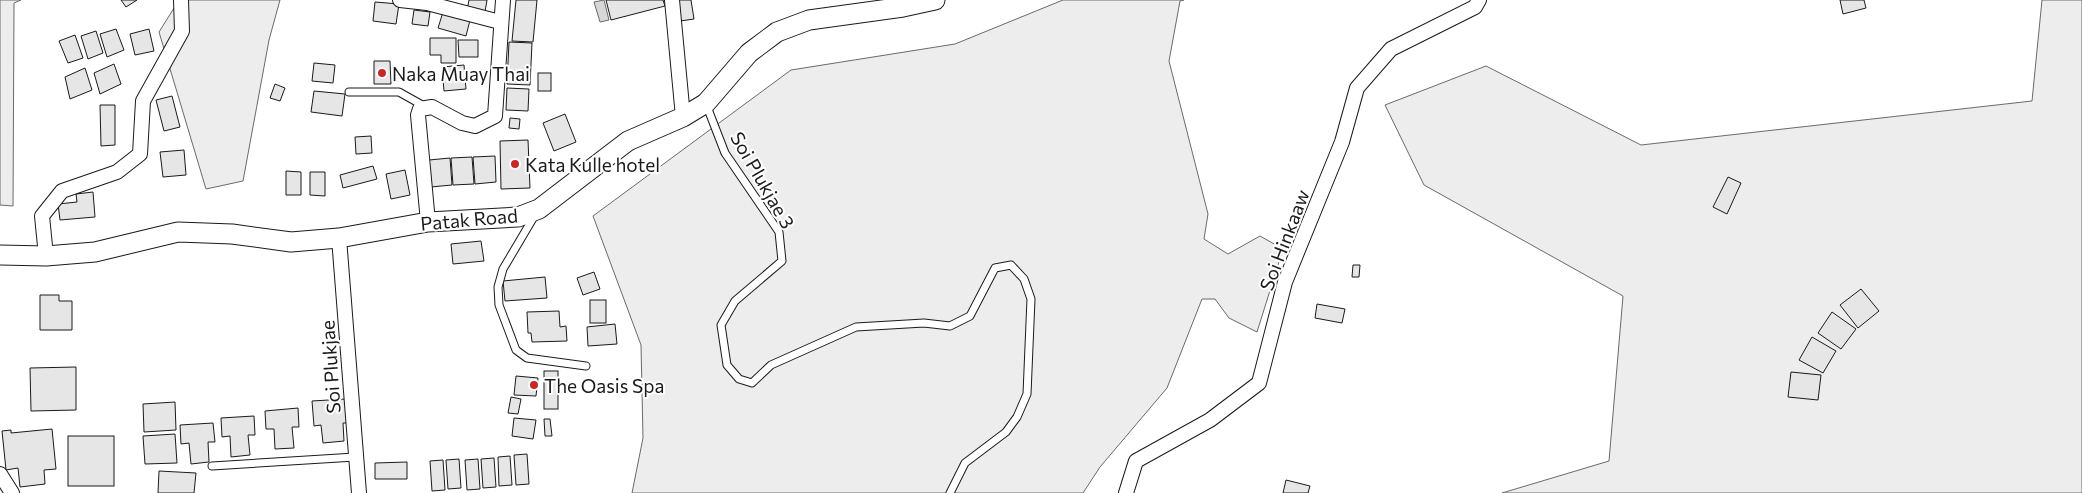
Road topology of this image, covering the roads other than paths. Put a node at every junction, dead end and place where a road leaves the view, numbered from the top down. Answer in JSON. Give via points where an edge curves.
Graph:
{"nodes":[{"id":1,"x":181,"y":0,"type":"edge"},
{"id":2,"x":400,"y":0,"type":"edge"},
{"id":3,"x":503,"y":0,"type":"edge"},
{"id":4,"x":672,"y":0,"type":"edge"},
{"id":5,"x":935,"y":0,"type":"edge"},
{"id":6,"x":1479,"y":0,"type":"edge"},
{"id":7,"x":500,"y":22,"type":"junction"},
{"id":8,"x":349,"y":92,"type":"dead end"},
{"id":9,"x":706,"y":103,"type":"junction"},
{"id":10,"x":424,"y":107,"type":"junction"},
{"id":11,"x":683,"y":117,"type":"junction"},
{"id":12,"x":539,"y":209,"type":"junction"},
{"id":13,"x":428,"y":222,"type":"junction"},
{"id":14,"x":338,"y":238,"type":"junction"},
{"id":15,"x":0,"y":256,"type":"edge"},
{"id":16,"x":46,"y":256,"type":"junction"},
{"id":17,"x":586,"y":366,"type":"dead end"},
{"id":18,"x":355,"y":457,"type":"junction"},
{"id":19,"x":212,"y":466,"type":"dead end"},
{"id":20,"x":0,"y":474,"type":"edge"},
{"id":21,"x":12,"y":493,"type":"edge"},
{"id":22,"x":359,"y":493,"type":"edge"},
{"id":23,"x":950,"y":493,"type":"edge"},
{"id":24,"x":1126,"y":493,"type":"edge"}],
"edges":[{"from":1,"to":16,"type":"street","via":[[182,31],[144,101],[140,154],[117,172],[62,191],[42,216]]},
{"from":2,"to":7,"type":"street","via":[[427,3]]},
{"from":3,"to":7,"type":"street"},
{"from":4,"to":11,"type":"street"},
{"from":5,"to":9,"type":"main road","name":"Patak Road","via":[[809,20],[778,32],[749,53]]},
{"from":6,"to":24,"type":"street","name":"Soi Hinkaaw","via":[[1475,7],[1391,49],[1357,88],[1342,142],[1285,282],[1259,383],[1210,420],[1136,461]]},
{"from":7,"to":10,"type":"street","via":[[495,116],[475,126],[462,123],[432,107]]},
{"from":8,"to":10,"type":"lane","via":[[399,92]]},
{"from":9,"to":11,"type":"main road","name":"Patak Road"},
{"from":9,"to":23,"type":"lane","name":"Soi Plukjae 3","via":[[725,153],[779,232],[782,261],[735,302],[721,325],[727,365],[738,379],[752,383],[771,365],[856,327],[924,323],[950,326],[970,316],[995,268],[1011,265],[1024,279],[1031,299],[1027,394],[1018,417],[1006,432],[965,463]]},
{"from":10,"to":13,"type":"street","via":[[418,115]]},
{"from":11,"to":12,"type":"main road","name":"Patak Road","via":[[628,141]]},
{"from":12,"to":13,"type":"main road","name":"Patak Road","via":[[518,217]]},
{"from":12,"to":17,"type":"lane","via":[[503,270],[498,288],[499,305],[516,350],[537,360]]},
{"from":13,"to":14,"type":"main road","name":"Patak Road"},
{"from":14,"to":16,"type":"main road","name":"Patak Road","via":[[291,242],[232,234],[178,232],[95,252]]},
{"from":14,"to":18,"type":"street","name":"Soi Plukjae"},
{"from":15,"to":16,"type":"main road","name":"Patak Road"},
{"from":18,"to":19,"type":"lane"},
{"from":18,"to":22,"type":"street","name":"Soi Plukjae"},
{"from":20,"to":21,"type":"street"}]}
